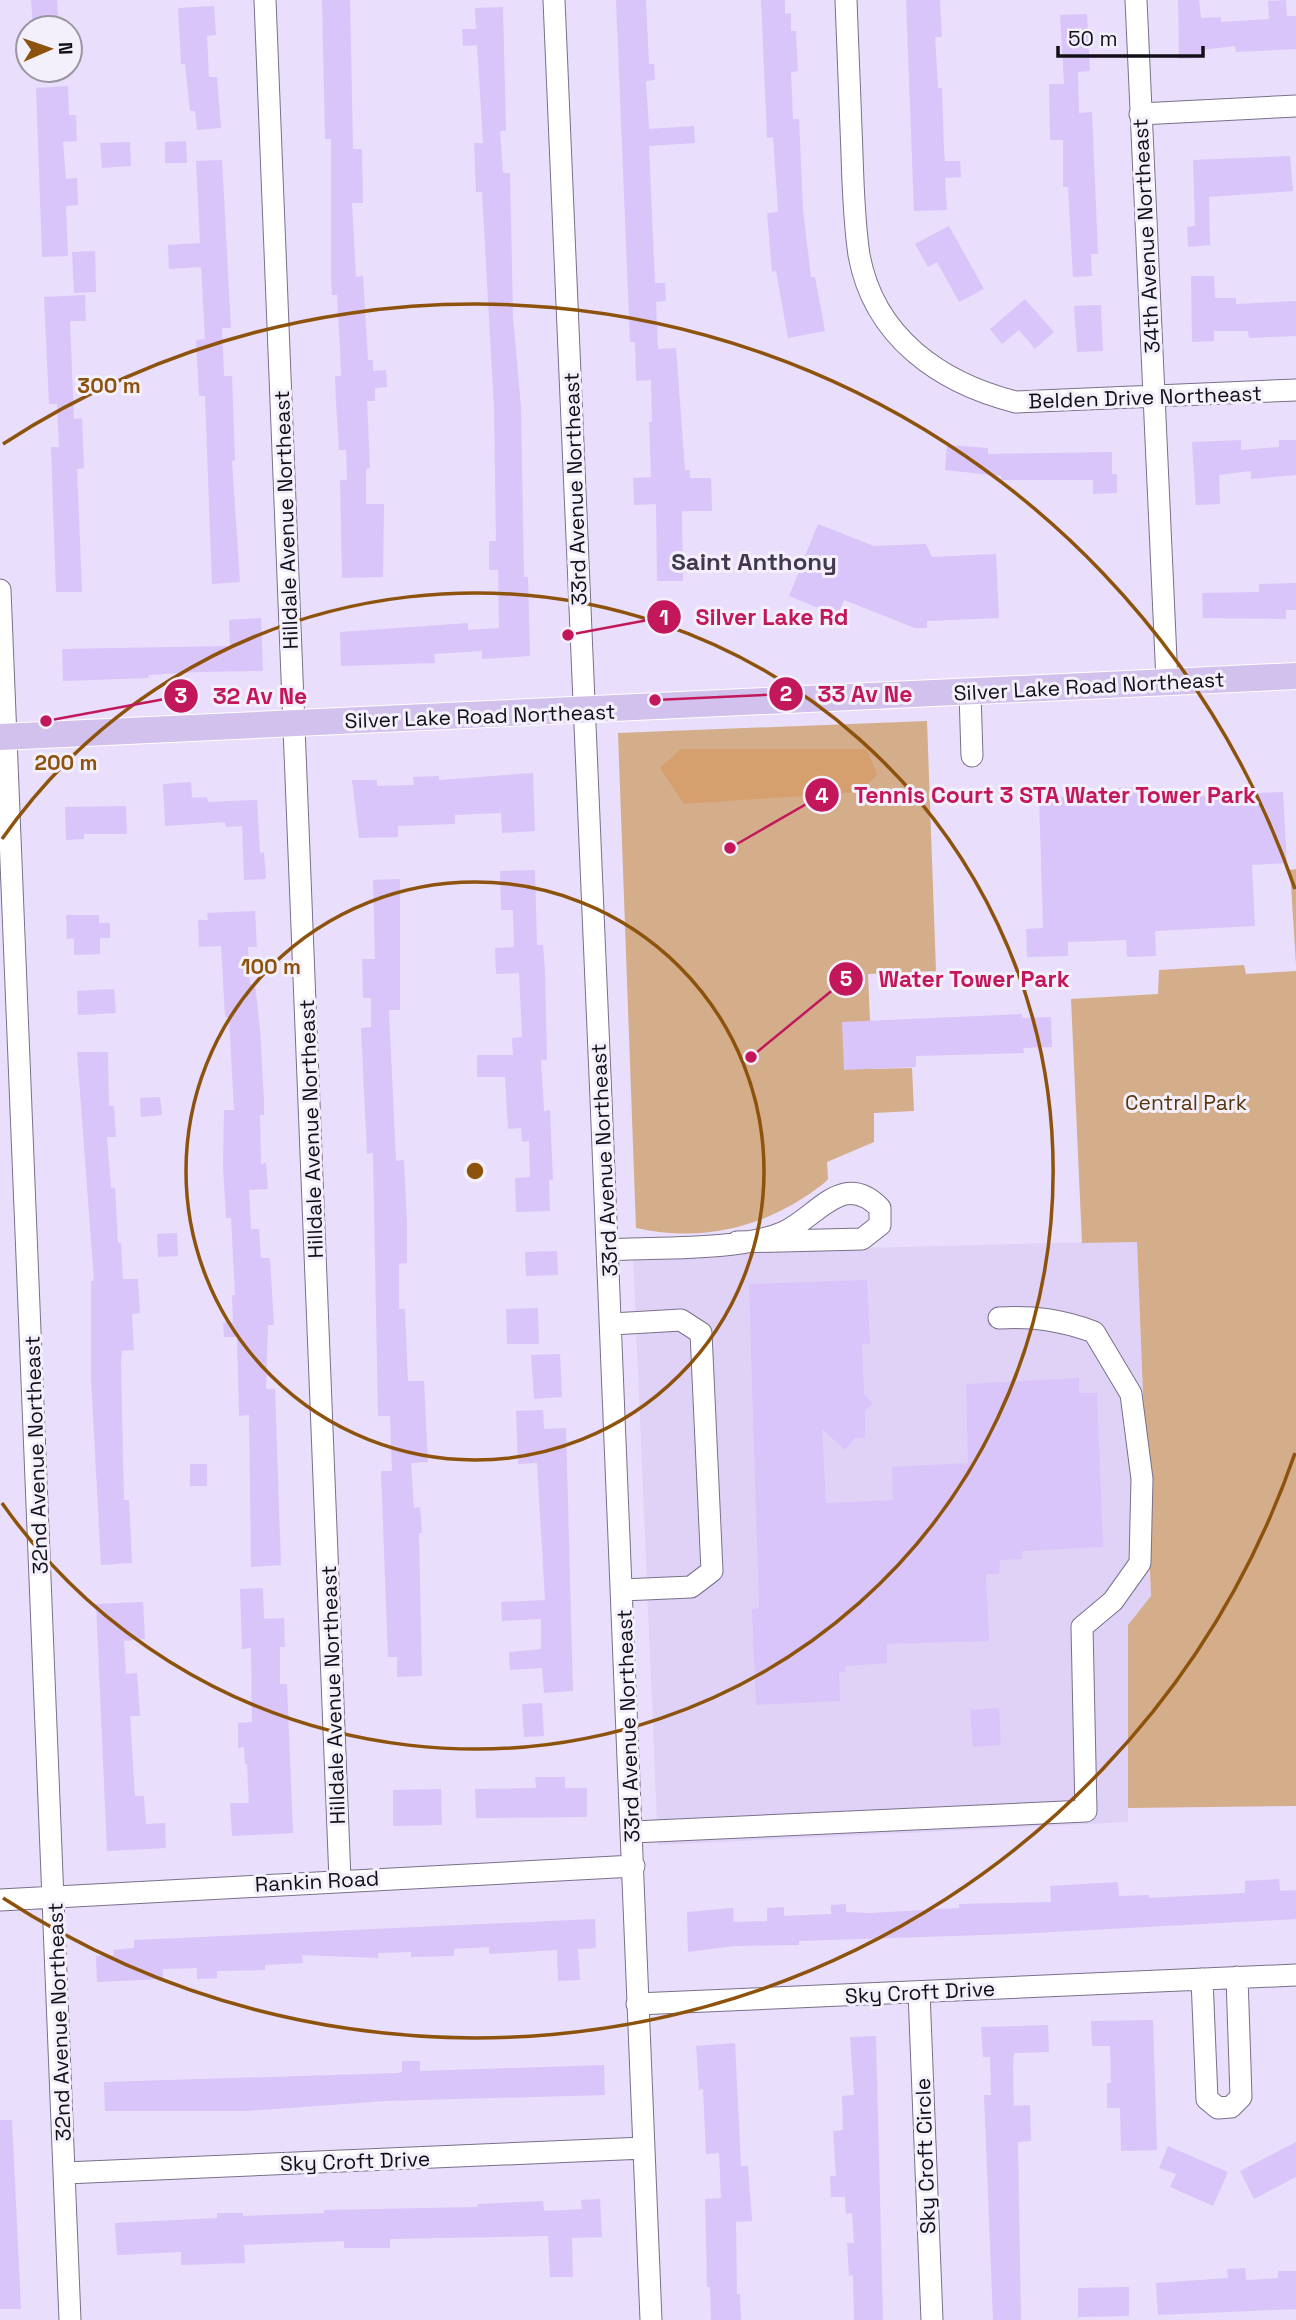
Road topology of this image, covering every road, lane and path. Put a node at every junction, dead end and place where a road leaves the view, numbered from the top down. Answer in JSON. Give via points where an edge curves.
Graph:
{"nodes":[{"id":1,"x":265,"y":0,"type":"edge"},
{"id":2,"x":554,"y":0,"type":"edge"},
{"id":3,"x":846,"y":0,"type":"edge"},
{"id":4,"x":1136,"y":0,"type":"edge"},
{"id":5,"x":1296,"y":106,"type":"edge"},
{"id":6,"x":1140,"y":114,"type":"junction"},
{"id":7,"x":1296,"y":390,"type":"edge"},
{"id":8,"x":1154,"y":398,"type":"junction"},
{"id":9,"x":0,"y":590,"type":"edge"},
{"id":10,"x":1296,"y":676,"type":"edge"},
{"id":11,"x":1167,"y":681,"type":"junction"},
{"id":12,"x":970,"y":693,"type":"junction"},
{"id":13,"x":584,"y":712,"type":"junction"},
{"id":14,"x":295,"y":723,"type":"junction"},
{"id":15,"x":3,"y":737,"type":"edge"},
{"id":16,"x":972,"y":756,"type":"dead end"},
{"id":17,"x":737,"y":1242,"type":"junction"},
{"id":18,"x":608,"y":1250,"type":"junction"},
{"id":19,"x":999,"y":1318,"type":"dead end"},
{"id":20,"x":612,"y":1324,"type":"junction"},
{"id":21,"x":622,"y":1590,"type":"junction"},
{"id":22,"x":633,"y":1832,"type":"junction"},
{"id":23,"x":634,"y":1866,"type":"junction"},
{"id":24,"x":340,"y":1880,"type":"junction"},
{"id":25,"x":54,"y":1898,"type":"junction"},
{"id":26,"x":0,"y":1900,"type":"edge"},
{"id":27,"x":1296,"y":1975,"type":"edge"},
{"id":28,"x":1237,"y":1978,"type":"junction"},
{"id":29,"x":1202,"y":1979,"type":"junction"},
{"id":30,"x":919,"y":1992,"type":"junction"},
{"id":31,"x":638,"y":2004,"type":"junction"},
{"id":32,"x":644,"y":2148,"type":"junction"},
{"id":33,"x":65,"y":2173,"type":"junction"},
{"id":34,"x":70,"y":2320,"type":"edge"},
{"id":35,"x":651,"y":2320,"type":"edge"},
{"id":36,"x":932,"y":2320,"type":"edge"}],
"edges":[{"from":1,"to":14,"type":"street","name":"Hilldale Avenue Northeast"},
{"from":2,"to":13,"type":"street","name":"33rd Avenue Northeast"},
{"from":3,"to":8,"type":"street","name":"Belden Drive Northeast","via":[[855,220],[871,292],[890,326],[945,376],[978,393],[1016,402]]},
{"from":4,"to":6,"type":"street","name":"34th Avenue Northeast"},
{"from":5,"to":6,"type":"street"},
{"from":6,"to":8,"type":"street","name":"34th Avenue Northeast"},
{"from":7,"to":8,"type":"street","name":"Belden Drive Northeast"},
{"from":8,"to":11,"type":"street","name":"34th Avenue Northeast"},
{"from":9,"to":15,"type":"street","name":"32nd Avenue Northeast"},
{"from":10,"to":11,"type":"main road","name":"Silver Lake Road Northeast"},
{"from":11,"to":12,"type":"main road","name":"Silver Lake Road Northeast"},
{"from":12,"to":13,"type":"main road","name":"Silver Lake Road Northeast"},
{"from":12,"to":16,"type":"street"},
{"from":13,"to":14,"type":"main road","name":"Silver Lake Road Northeast"},
{"from":13,"to":18,"type":"street","name":"33rd Avenue Northeast"},
{"from":14,"to":15,"type":"main road","name":"Silver Lake Road Northeast"},
{"from":14,"to":24,"type":"street","name":"Hilldale Avenue Northeast"},
{"from":15,"to":25,"type":"street","name":"32nd Avenue Northeast"},
{"from":17,"to":17,"type":"street","via":[[782,1233],[848,1192],[868,1196],[880,1208],[880,1225],[862,1239]]},
{"from":17,"to":18,"type":"street"},
{"from":18,"to":20,"type":"street","name":"33rd Avenue Northeast"},
{"from":19,"to":22,"type":"street","via":[[1034,1316],[1094,1332],[1131,1394],[1142,1479],[1140,1563],[1113,1601],[1082,1626],[1086,1811]]},
{"from":20,"to":21,"type":"street","name":"33rd Avenue Northeast"},
{"from":20,"to":21,"type":"street","via":[[681,1320],[701,1333],[712,1571],[691,1587]]},
{"from":21,"to":22,"type":"street","name":"33rd Avenue Northeast"},
{"from":22,"to":23,"type":"street","name":"33rd Avenue Northeast"},
{"from":23,"to":24,"type":"street","name":"Rankin Road"},
{"from":23,"to":31,"type":"street","name":"33rd Avenue Northeast"},
{"from":24,"to":25,"type":"street","name":"Rankin Road"},
{"from":25,"to":26,"type":"street","name":"Rankin Road"},
{"from":25,"to":33,"type":"street","name":"32nd Avenue Northeast"},
{"from":27,"to":28,"type":"street","name":"Sky Croft Drive"},
{"from":28,"to":29,"type":"street","name":"Sky Croft Drive"},
{"from":28,"to":29,"type":"street","via":[[1241,2096],[1231,2107],[1218,2108],[1207,2099]]},
{"from":29,"to":30,"type":"street","name":"Sky Croft Drive"},
{"from":30,"to":31,"type":"street","name":"Sky Croft Drive"},
{"from":30,"to":36,"type":"street","name":"Sky Croft Circle"},
{"from":31,"to":32,"type":"street","name":"33rd Avenue Northeast"},
{"from":32,"to":33,"type":"street","name":"Sky Croft Drive"},
{"from":32,"to":35,"type":"street","name":"33rd Avenue Northeast"},
{"from":33,"to":34,"type":"street","name":"32nd Avenue Northeast"}]}
